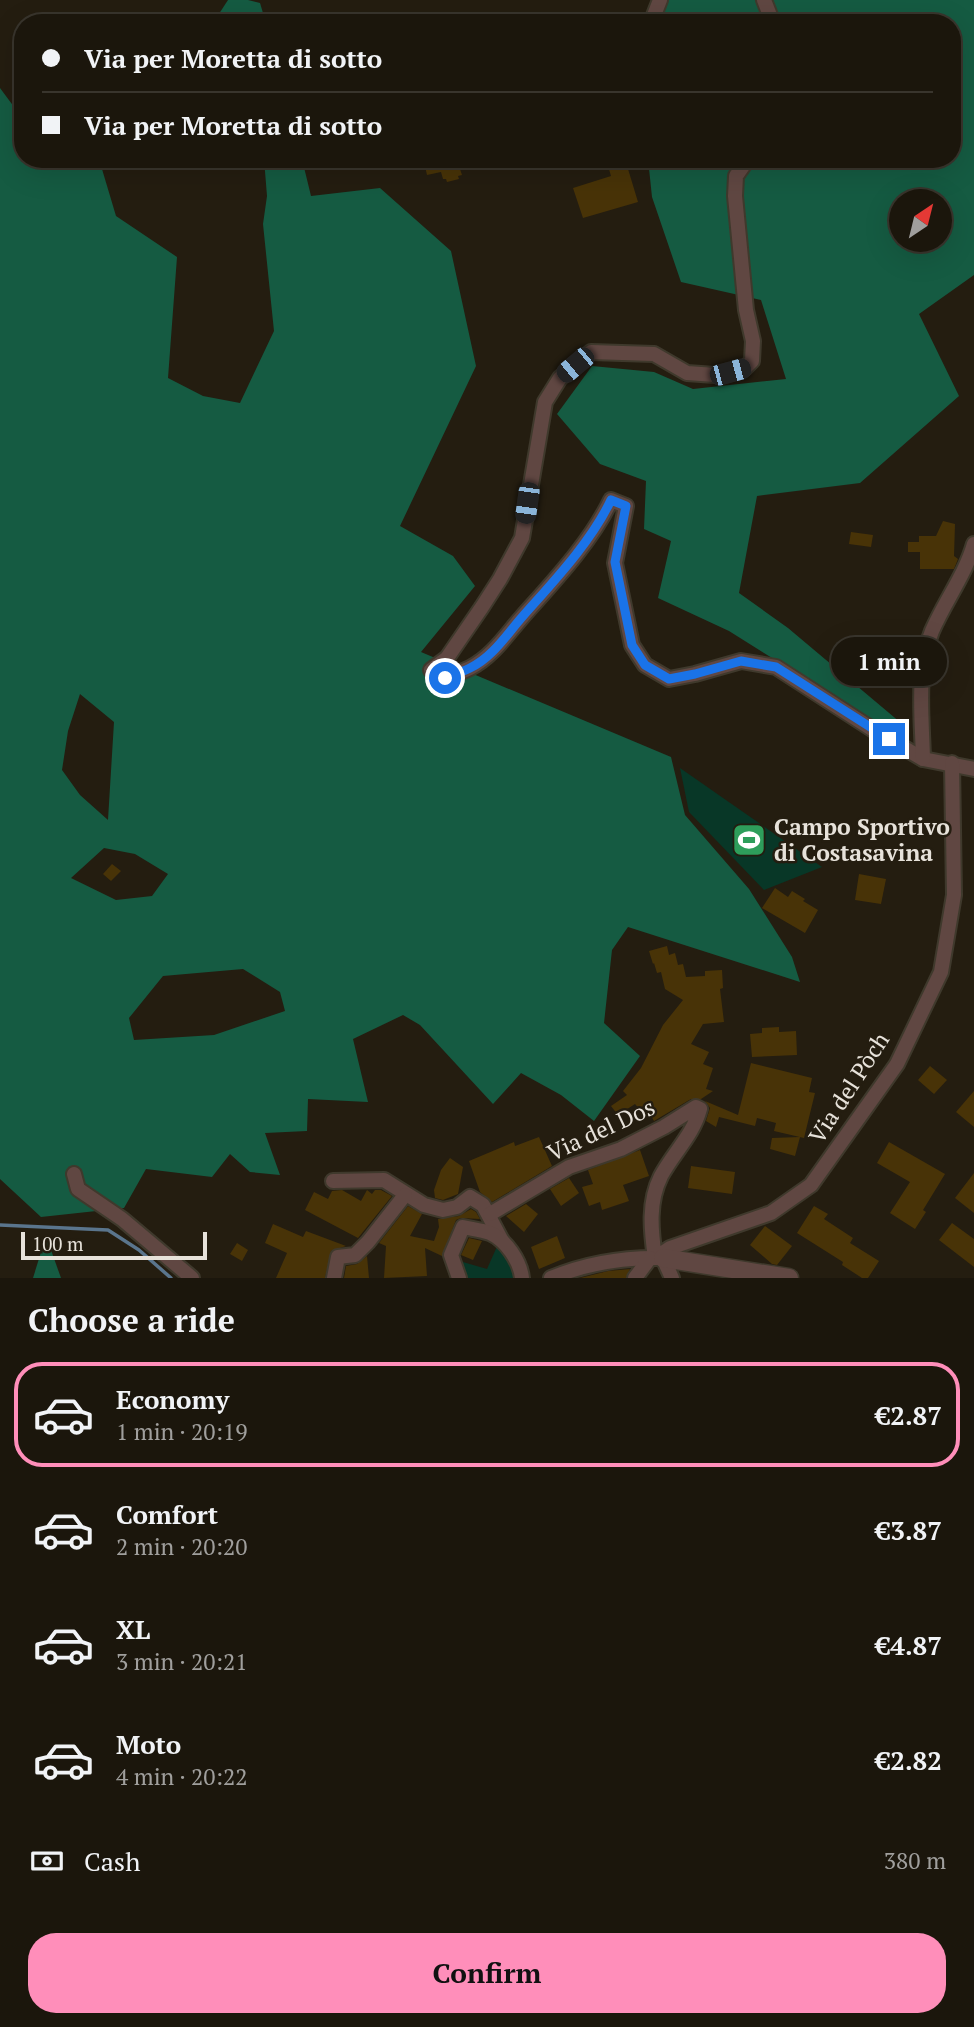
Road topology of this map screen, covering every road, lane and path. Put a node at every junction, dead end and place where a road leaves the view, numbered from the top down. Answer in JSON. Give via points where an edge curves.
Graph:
{"nodes":[{"id":1,"x":742,"y":168,"type":"edge"},
{"id":2,"x":974,"y":544,"type":"edge"},
{"id":3,"x":923,"y":758,"type":"junction"},
{"id":4,"x":952,"y":763,"type":"junction"},
{"id":5,"x":974,"y":769,"type":"edge"},
{"id":6,"x":74,"y":1174,"type":"dead end"},
{"id":7,"x":333,"y":1181,"type":"dead end"},
{"id":8,"x":405,"y":1195,"type":"junction"},
{"id":9,"x":490,"y":1214,"type":"junction"},
{"id":10,"x":502,"y":1241,"type":"junction"},
{"id":11,"x":656,"y":1258,"type":"junction"},
{"id":12,"x":567,"y":1275,"type":"edge"},
{"id":13,"x":191,"y":1278,"type":"edge"},
{"id":14,"x":334,"y":1278,"type":"edge"},
{"id":15,"x":459,"y":1278,"type":"edge"},
{"id":16,"x":522,"y":1278,"type":"edge"},
{"id":17,"x":551,"y":1278,"type":"edge"},
{"id":18,"x":635,"y":1278,"type":"edge"},
{"id":19,"x":672,"y":1278,"type":"edge"},
{"id":20,"x":789,"y":1278,"type":"edge"}],
"edges":[{"from":1,"to":3,"type":"street","via":[[736,176],[735,196],[753,341],[751,361],[745,368],[715,376],[687,373],[654,354],[591,352],[560,378],[545,402],[522,538],[447,658],[431,670],[445,678],[471,668],[503,642],[550,588],[611,500],[626,506],[615,562],[632,645],[645,665],[669,679],[741,661],[776,667]]},
{"from":2,"to":3,"type":"street","via":[[932,633],[923,665]]},
{"from":3,"to":4,"type":"street"},
{"from":4,"to":5,"type":"street"},
{"from":4,"to":11,"type":"street","name":"Via del Pòch","via":[[954,895],[941,972],[897,1064],[811,1185],[771,1213],[670,1248]]},
{"from":6,"to":13,"type":"street","via":[[78,1189],[122,1219]]},
{"from":7,"to":8,"type":"street","via":[[384,1180]]},
{"from":8,"to":9,"type":"street","via":[[443,1210],[470,1197]]},
{"from":8,"to":14,"type":"street","via":[[355,1255],[338,1257]]},
{"from":9,"to":10,"type":"street"},
{"from":9,"to":11,"type":"street","name":"Via del Dos","via":[[569,1167],[621,1149],[696,1107],[700,1109],[695,1125],[653,1194],[651,1228]]},
{"from":10,"to":15,"type":"street","via":[[463,1227],[451,1255]]},
{"from":10,"to":16,"type":"street"},
{"from":11,"to":12,"type":"street","via":[[611,1259]]},
{"from":11,"to":18,"type":"street"},
{"from":11,"to":19,"type":"street"},
{"from":11,"to":20,"type":"street"},
{"from":12,"to":17,"type":"street"}]}
